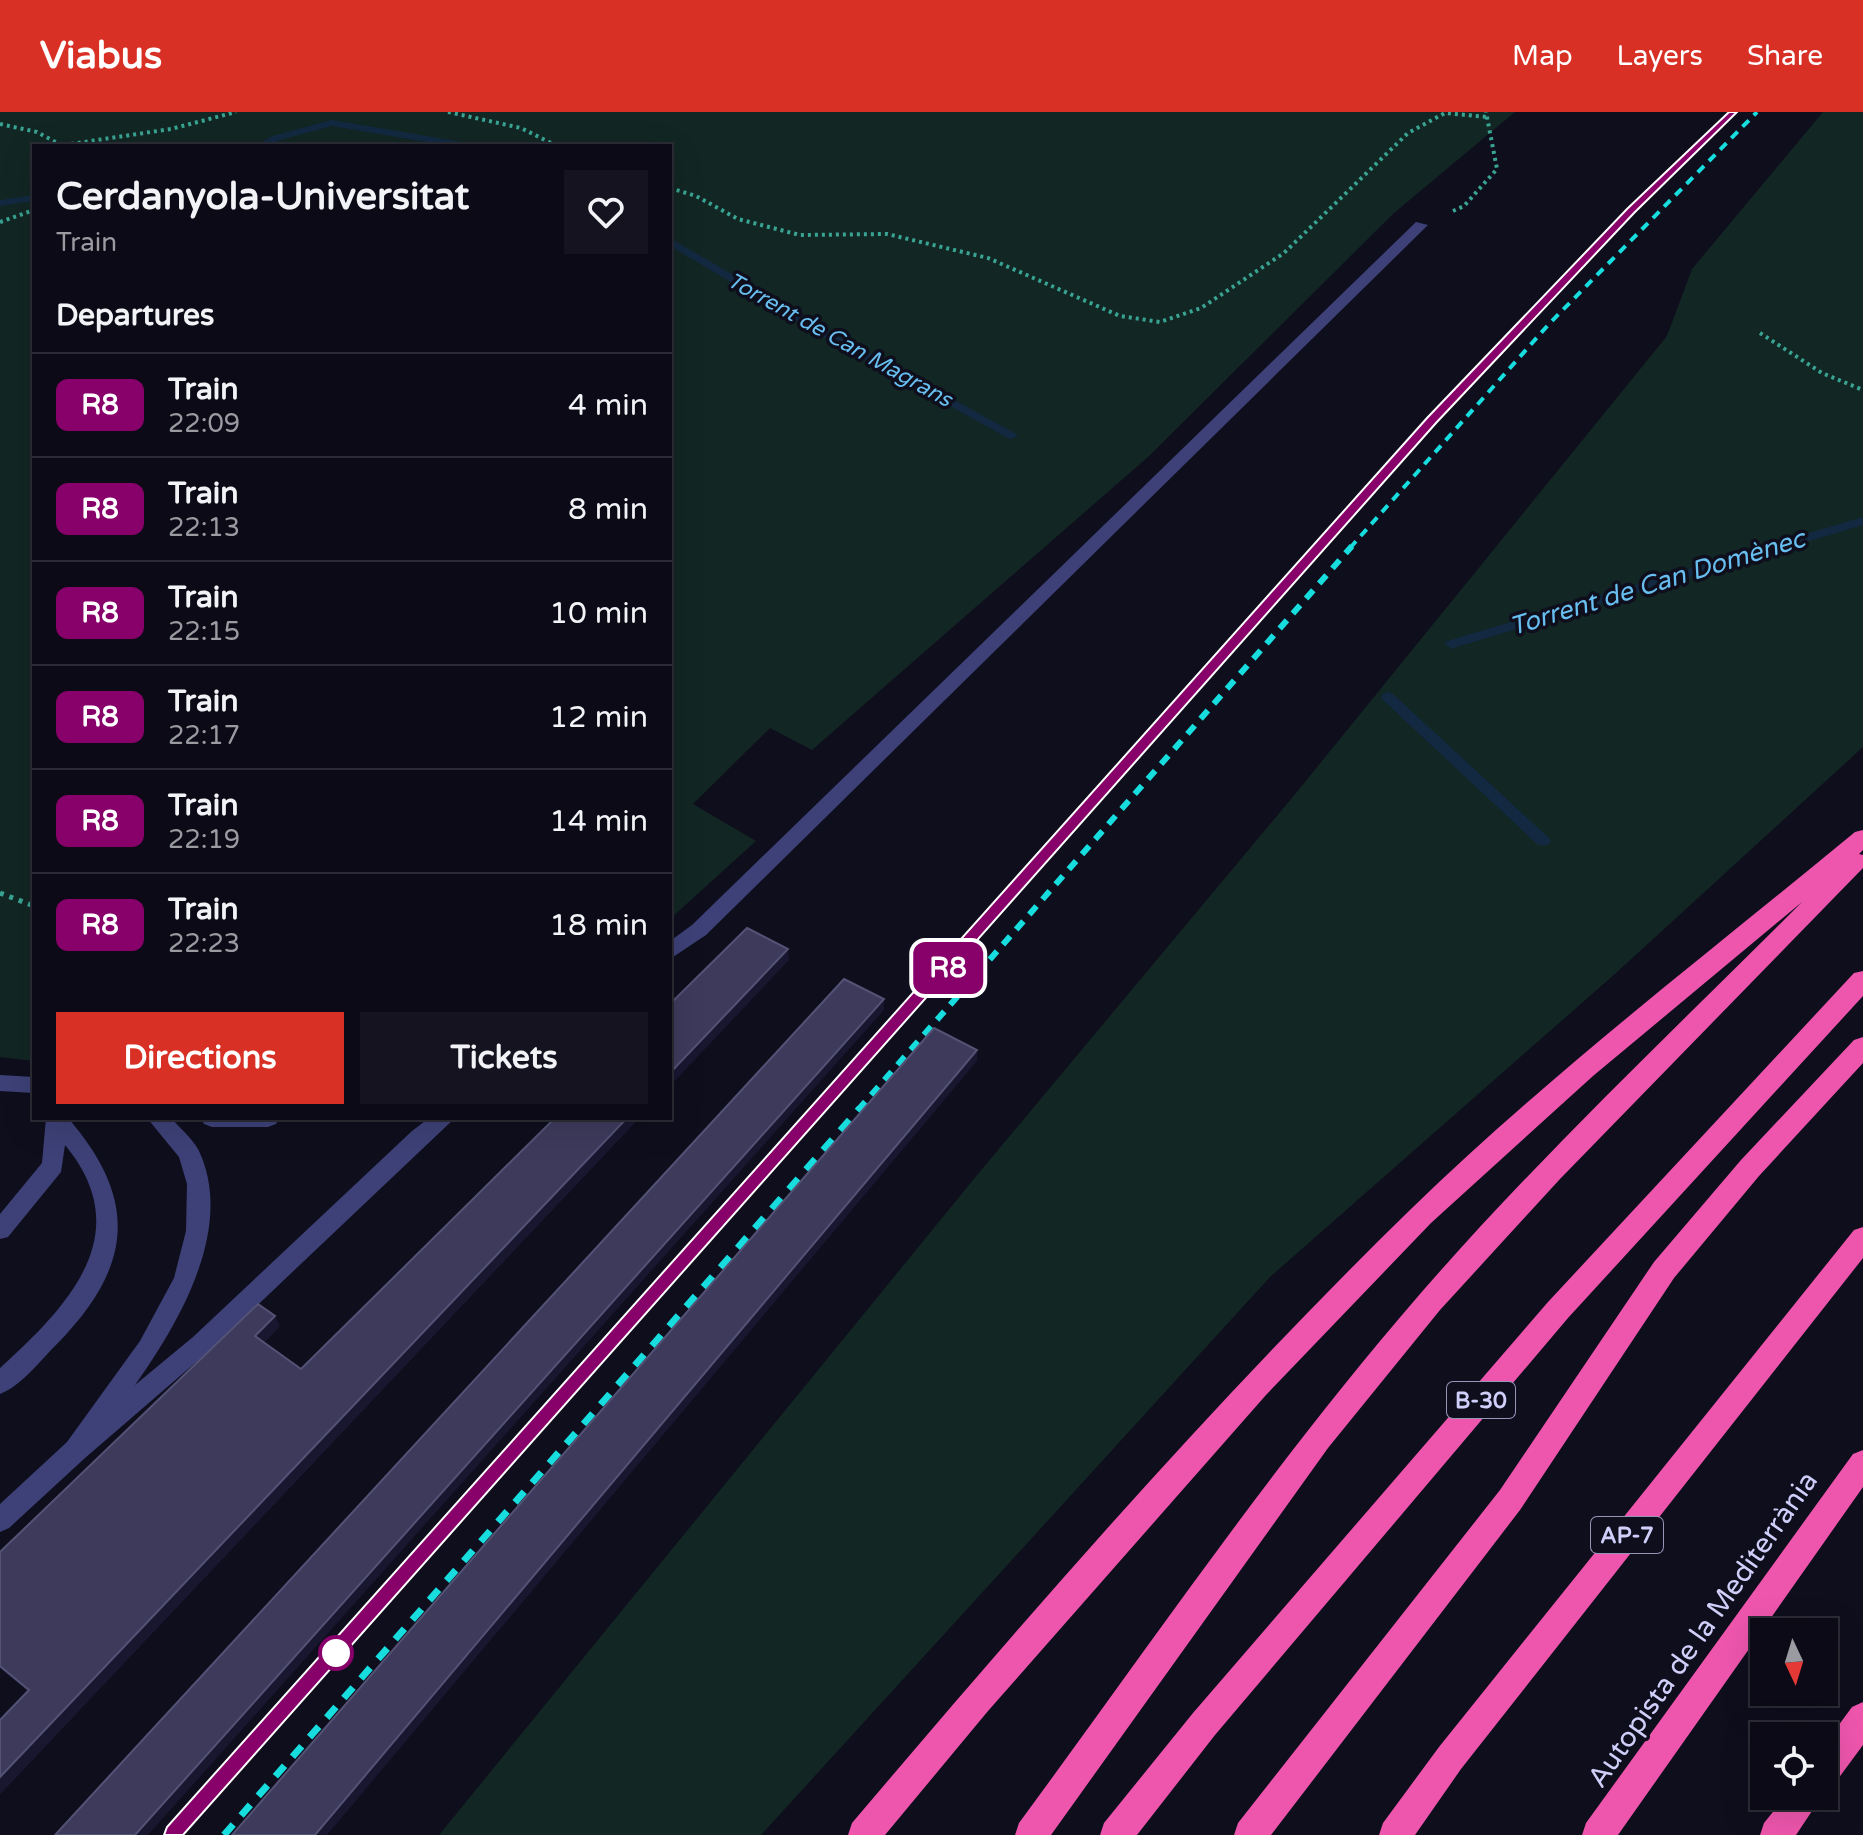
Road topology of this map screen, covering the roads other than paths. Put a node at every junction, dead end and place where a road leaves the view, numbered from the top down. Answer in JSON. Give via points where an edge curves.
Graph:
{"nodes":[{"id":1,"x":1421,"y":225,"type":"road end"},
{"id":2,"x":1863,"y":838,"type":"edge"},
{"id":3,"x":1863,"y":853,"type":"edge"},
{"id":4,"x":672,"y":949,"type":"edge"},
{"id":5,"x":1863,"y":980,"type":"edge"},
{"id":6,"x":1863,"y":1047,"type":"edge"},
{"id":7,"x":0,"y":1083,"type":"edge"},
{"id":8,"x":32,"y":1085,"type":"edge"},
{"id":9,"x":57,"y":1120,"type":"edge"},
{"id":10,"x":58,"y":1120,"type":"edge"},
{"id":11,"x":160,"y":1120,"type":"edge"},
{"id":12,"x":441,"y":1120,"type":"edge"},
{"id":13,"x":0,"y":1230,"type":"edge"},
{"id":14,"x":1863,"y":1238,"type":"edge"},
{"id":15,"x":0,"y":1383,"type":"edge"},
{"id":16,"x":76,"y":1450,"type":"junction"},
{"id":17,"x":1863,"y":1463,"type":"edge"},
{"id":18,"x":0,"y":1520,"type":"edge"},
{"id":19,"x":1863,"y":1718,"type":"edge"},
{"id":20,"x":1838,"y":1753,"type":"edge"},
{"id":21,"x":1795,"y":1810,"type":"edge"},
{"id":22,"x":864,"y":1835,"type":"edge"},
{"id":23,"x":1031,"y":1835,"type":"edge"},
{"id":24,"x":1116,"y":1835,"type":"edge"},
{"id":25,"x":1250,"y":1835,"type":"edge"},
{"id":26,"x":1395,"y":1835,"type":"edge"},
{"id":27,"x":1598,"y":1835,"type":"edge"},
{"id":28,"x":1776,"y":1835,"type":"edge"}],
"edges":[{"from":1,"to":4,"type":"lane","via":[[710,919]]},
{"from":2,"to":22,"type":"highway","via":[[1584,1069],[1422,1215],[1256,1386]]},
{"from":3,"to":23,"type":"highway","via":[[1430,1302],[1318,1439]]},
{"from":5,"to":24,"type":"highway","number":"B-30","via":[[1558,1310],[1204,1724]]},
{"from":6,"to":25,"type":"highway","via":[[1664,1270],[1510,1500]]},
{"from":7,"to":8,"type":"lane"},
{"from":9,"to":13,"type":"lane","via":[[53,1166]]},
{"from":10,"to":15,"type":"lane","via":[[93,1165],[105,1197],[108,1236],[90,1289],[59,1329]]},
{"from":11,"to":16,"type":"lane","via":[[189,1153],[198,1184],[197,1231],[185,1280],[148,1348]]},
{"from":12,"to":16,"type":"lane","via":[[201,1344]]},
{"from":14,"to":26,"type":"highway","number":"AP-7","via":[[1450,1758]]},
{"from":16,"to":18,"type":"lane"},
{"from":17,"to":27,"type":"highway","name":"Autopista de la Mediterrània"},
{"from":19,"to":20,"type":"highway"},
{"from":21,"to":28,"type":"highway"}]}
